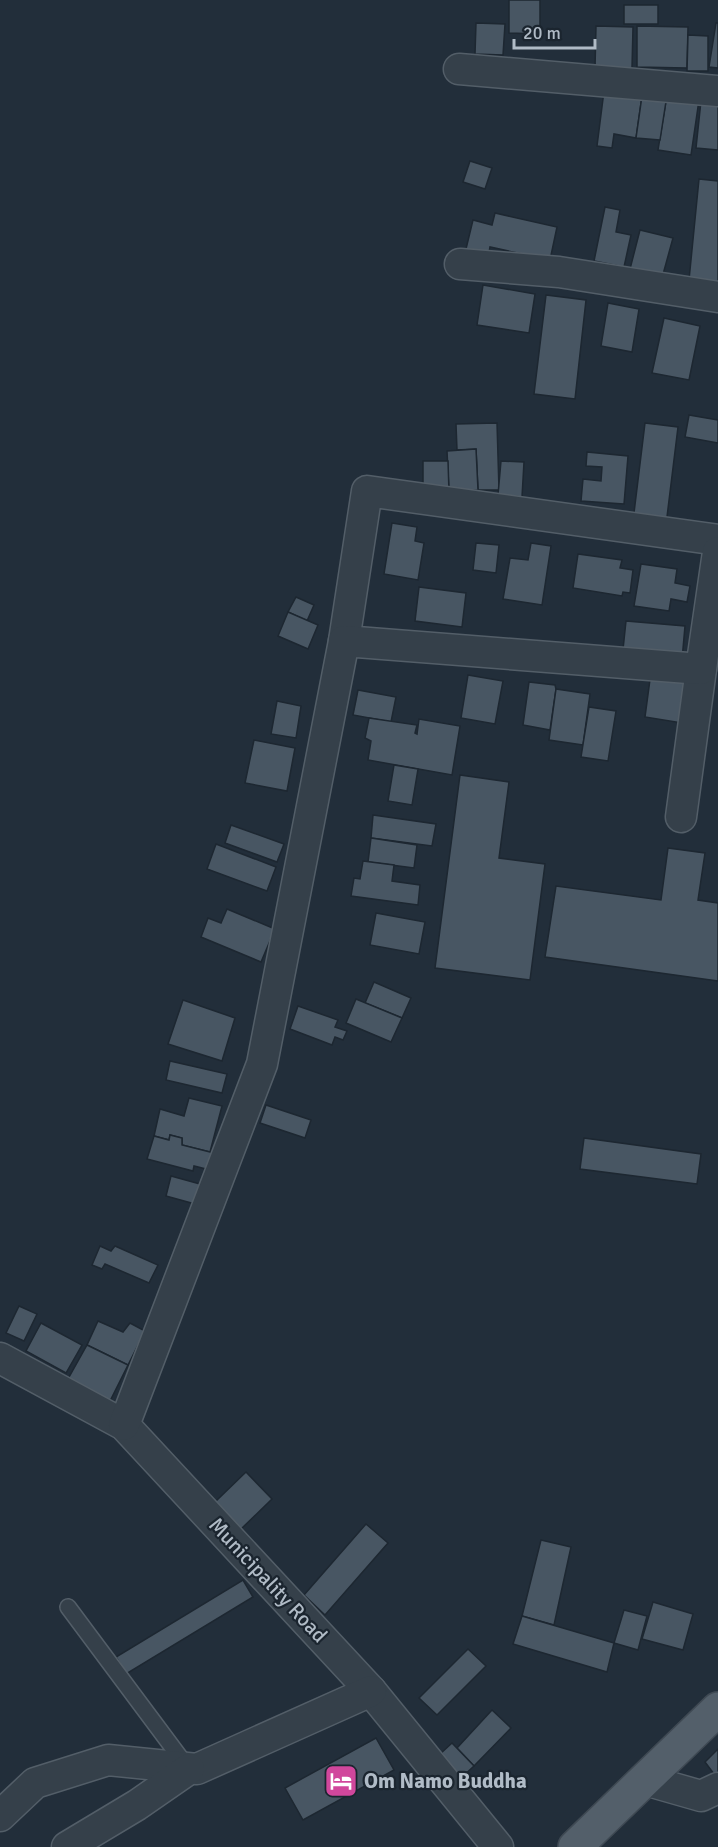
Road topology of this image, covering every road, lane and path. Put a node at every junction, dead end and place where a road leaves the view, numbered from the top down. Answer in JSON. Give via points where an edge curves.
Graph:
{"nodes":[{"id":1,"x":459,"y":69,"type":"dead end"},
{"id":2,"x":718,"y":91,"type":"edge"},
{"id":3,"x":460,"y":264,"type":"dead end"},
{"id":4,"x":718,"y":297,"type":"edge"},
{"id":5,"x":718,"y":540,"type":"edge"},
{"id":6,"x":718,"y":552,"type":"edge"},
{"id":7,"x":344,"y":641,"type":"junction"},
{"id":8,"x":702,"y":669,"type":"junction"},
{"id":9,"x":681,"y":817,"type":"dead end"},
{"id":10,"x":0,"y":1358,"type":"edge"},
{"id":11,"x":124,"y":1425,"type":"junction"},
{"id":12,"x":68,"y":1607,"type":"dead end"},
{"id":13,"x":371,"y":1691,"type":"junction"},
{"id":14,"x":718,"y":1709,"type":"edge"},
{"id":15,"x":189,"y":1769,"type":"junction"},
{"id":16,"x":645,"y":1780,"type":"junction"},
{"id":17,"x":718,"y":1788,"type":"edge"},
{"id":18,"x":0,"y":1816,"type":"edge"},
{"id":19,"x":67,"y":1847,"type":"edge"},
{"id":20,"x":498,"y":1847,"type":"edge"},
{"id":21,"x":575,"y":1847,"type":"edge"}],
"edges":[{"from":1,"to":2,"type":"street"},
{"from":3,"to":4,"type":"street","via":[[559,272]]},
{"from":5,"to":7,"type":"street","via":[[367,491]]},
{"from":6,"to":8,"type":"street"},
{"from":7,"to":8,"type":"street"},
{"from":7,"to":11,"type":"street","via":[[262,1064]]},
{"from":8,"to":9,"type":"street"},
{"from":10,"to":11,"type":"street","name":"Municipality Road"},
{"from":11,"to":13,"type":"street","name":"Municipality Road"},
{"from":12,"to":15,"type":"lane"},
{"from":13,"to":15,"type":"street","via":[[197,1769]]},
{"from":13,"to":20,"type":"street","name":"Municipality Road"},
{"from":14,"to":16,"type":"main road"},
{"from":15,"to":18,"type":"street","via":[[108,1760],[35,1783]]},
{"from":15,"to":19,"type":"street"},
{"from":16,"to":17,"type":"street","via":[[701,1796]]},
{"from":16,"to":21,"type":"main road"}]}
